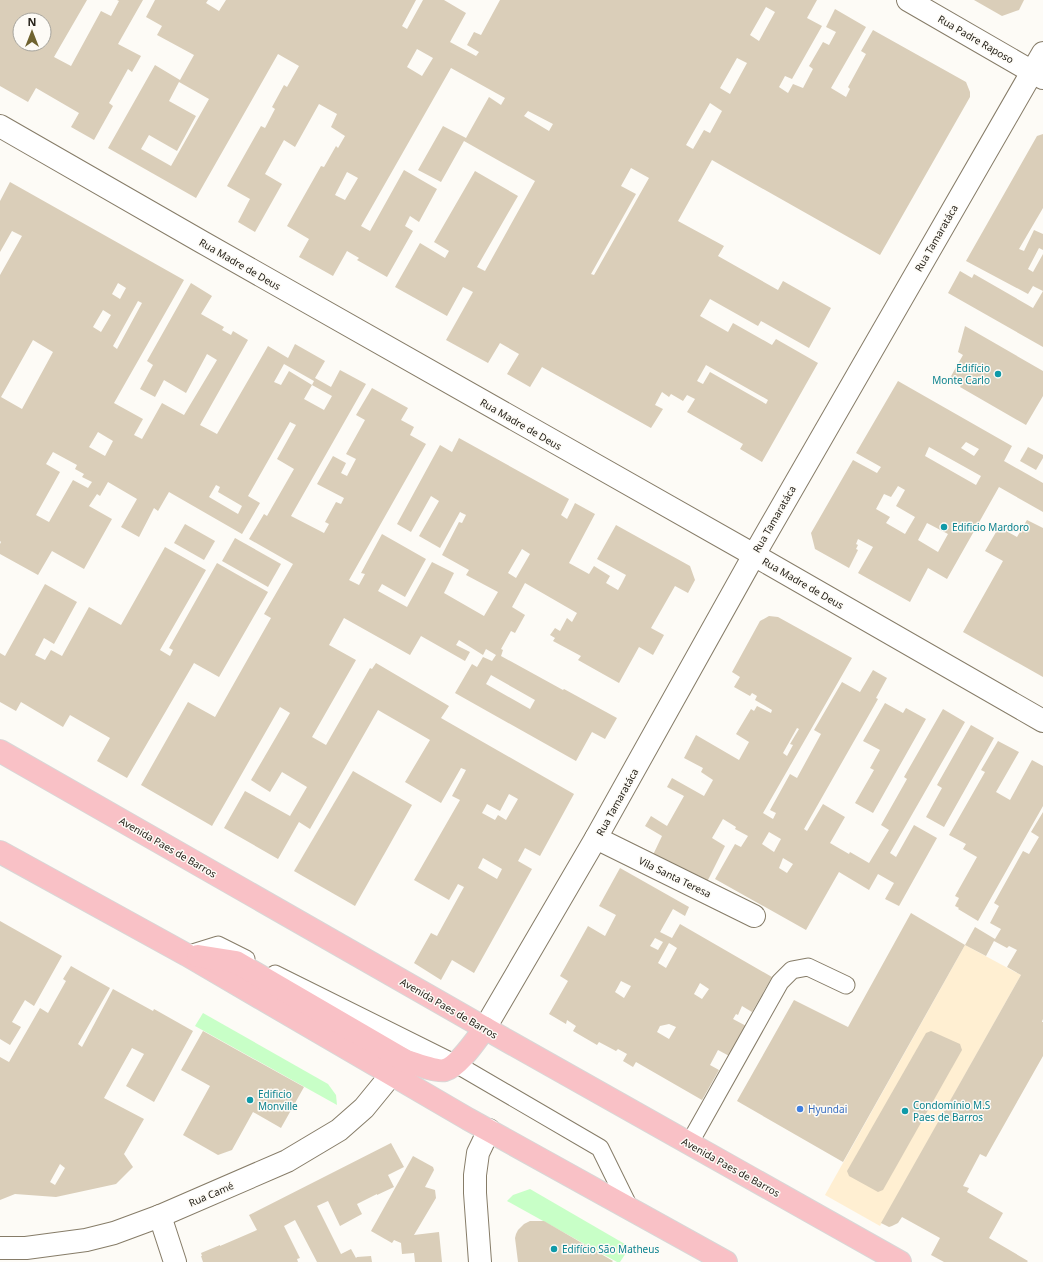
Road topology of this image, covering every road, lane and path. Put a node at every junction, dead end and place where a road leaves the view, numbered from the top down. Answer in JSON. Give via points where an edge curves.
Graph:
{"nodes":[{"id":1,"x":908,"y":0,"type":"edge"},
{"id":2,"x":1040,"y":68,"type":"edge"},
{"id":3,"x":0,"y":126,"type":"edge"},
{"id":4,"x":754,"y":555,"type":"junction"},
{"id":5,"x":1043,"y":721,"type":"edge"},
{"id":6,"x":0,"y":750,"type":"edge"},
{"id":7,"x":596,"y":838,"type":"junction"},
{"id":8,"x":0,"y":852,"type":"edge"},
{"id":9,"x":754,"y":916,"type":"dead end"},
{"id":10,"x":187,"y":955,"type":"junction"},
{"id":11,"x":846,"y":985,"type":"dead end"},
{"id":12,"x":485,"y":1028,"type":"junction"},
{"id":13,"x":456,"y":1064,"type":"junction"},
{"id":14,"x":391,"y":1075,"type":"junction"},
{"id":15,"x":489,"y":1130,"type":"junction"},
{"id":16,"x":690,"y":1144,"type":"junction"},
{"id":17,"x":630,"y":1208,"type":"junction"},
{"id":18,"x":160,"y":1216,"type":"junction"},
{"id":19,"x":0,"y":1248,"type":"edge"},
{"id":20,"x":175,"y":1262,"type":"edge"},
{"id":21,"x":480,"y":1262,"type":"edge"},
{"id":22,"x":726,"y":1262,"type":"edge"},
{"id":23,"x":900,"y":1262,"type":"edge"}],
"edges":[{"from":1,"to":2,"type":"street","name":"Rua Padre Raposo"},
{"from":2,"to":4,"type":"street","name":"Rua Tamaratáca"},
{"from":3,"to":4,"type":"street","name":"Rua Madre de Deus"},
{"from":4,"to":5,"type":"street","name":"Rua Madre de Deus"},
{"from":4,"to":7,"type":"street","name":"Rua Tamaratáca"},
{"from":6,"to":12,"type":"main road","name":"Avenida Paes de Barros"},
{"from":7,"to":9,"type":"street","name":"Vila Santa Teresa"},
{"from":7,"to":12,"type":"street","name":"Rua Tamaratáca"},
{"from":8,"to":10,"type":"main road"},
{"from":10,"to":13,"type":"main road","via":[[236,962],[406,1061],[444,1070]]},
{"from":10,"to":14,"type":"main road"},
{"from":11,"to":16,"type":"lane","via":[[808,967],[792,970],[780,982]]},
{"from":12,"to":13,"type":"main road"},
{"from":12,"to":16,"type":"main road","name":"Avenida Paes de Barros"},
{"from":13,"to":17,"type":"lane","via":[[600,1148]]},
{"from":14,"to":15,"type":"main road"},
{"from":14,"to":18,"type":"street","name":"Rua Camé","via":[[364,1108],[339,1130],[287,1161]]},
{"from":15,"to":17,"type":"main road"},
{"from":15,"to":21,"type":"street","via":[[478,1153],[475,1174]]},
{"from":16,"to":23,"type":"main road","name":"Avenida Paes de Barros"},
{"from":17,"to":22,"type":"main road"},
{"from":18,"to":19,"type":"street","name":"Rua Camé","via":[[114,1234],[86,1240],[26,1248]]},
{"from":18,"to":20,"type":"street"}]}
